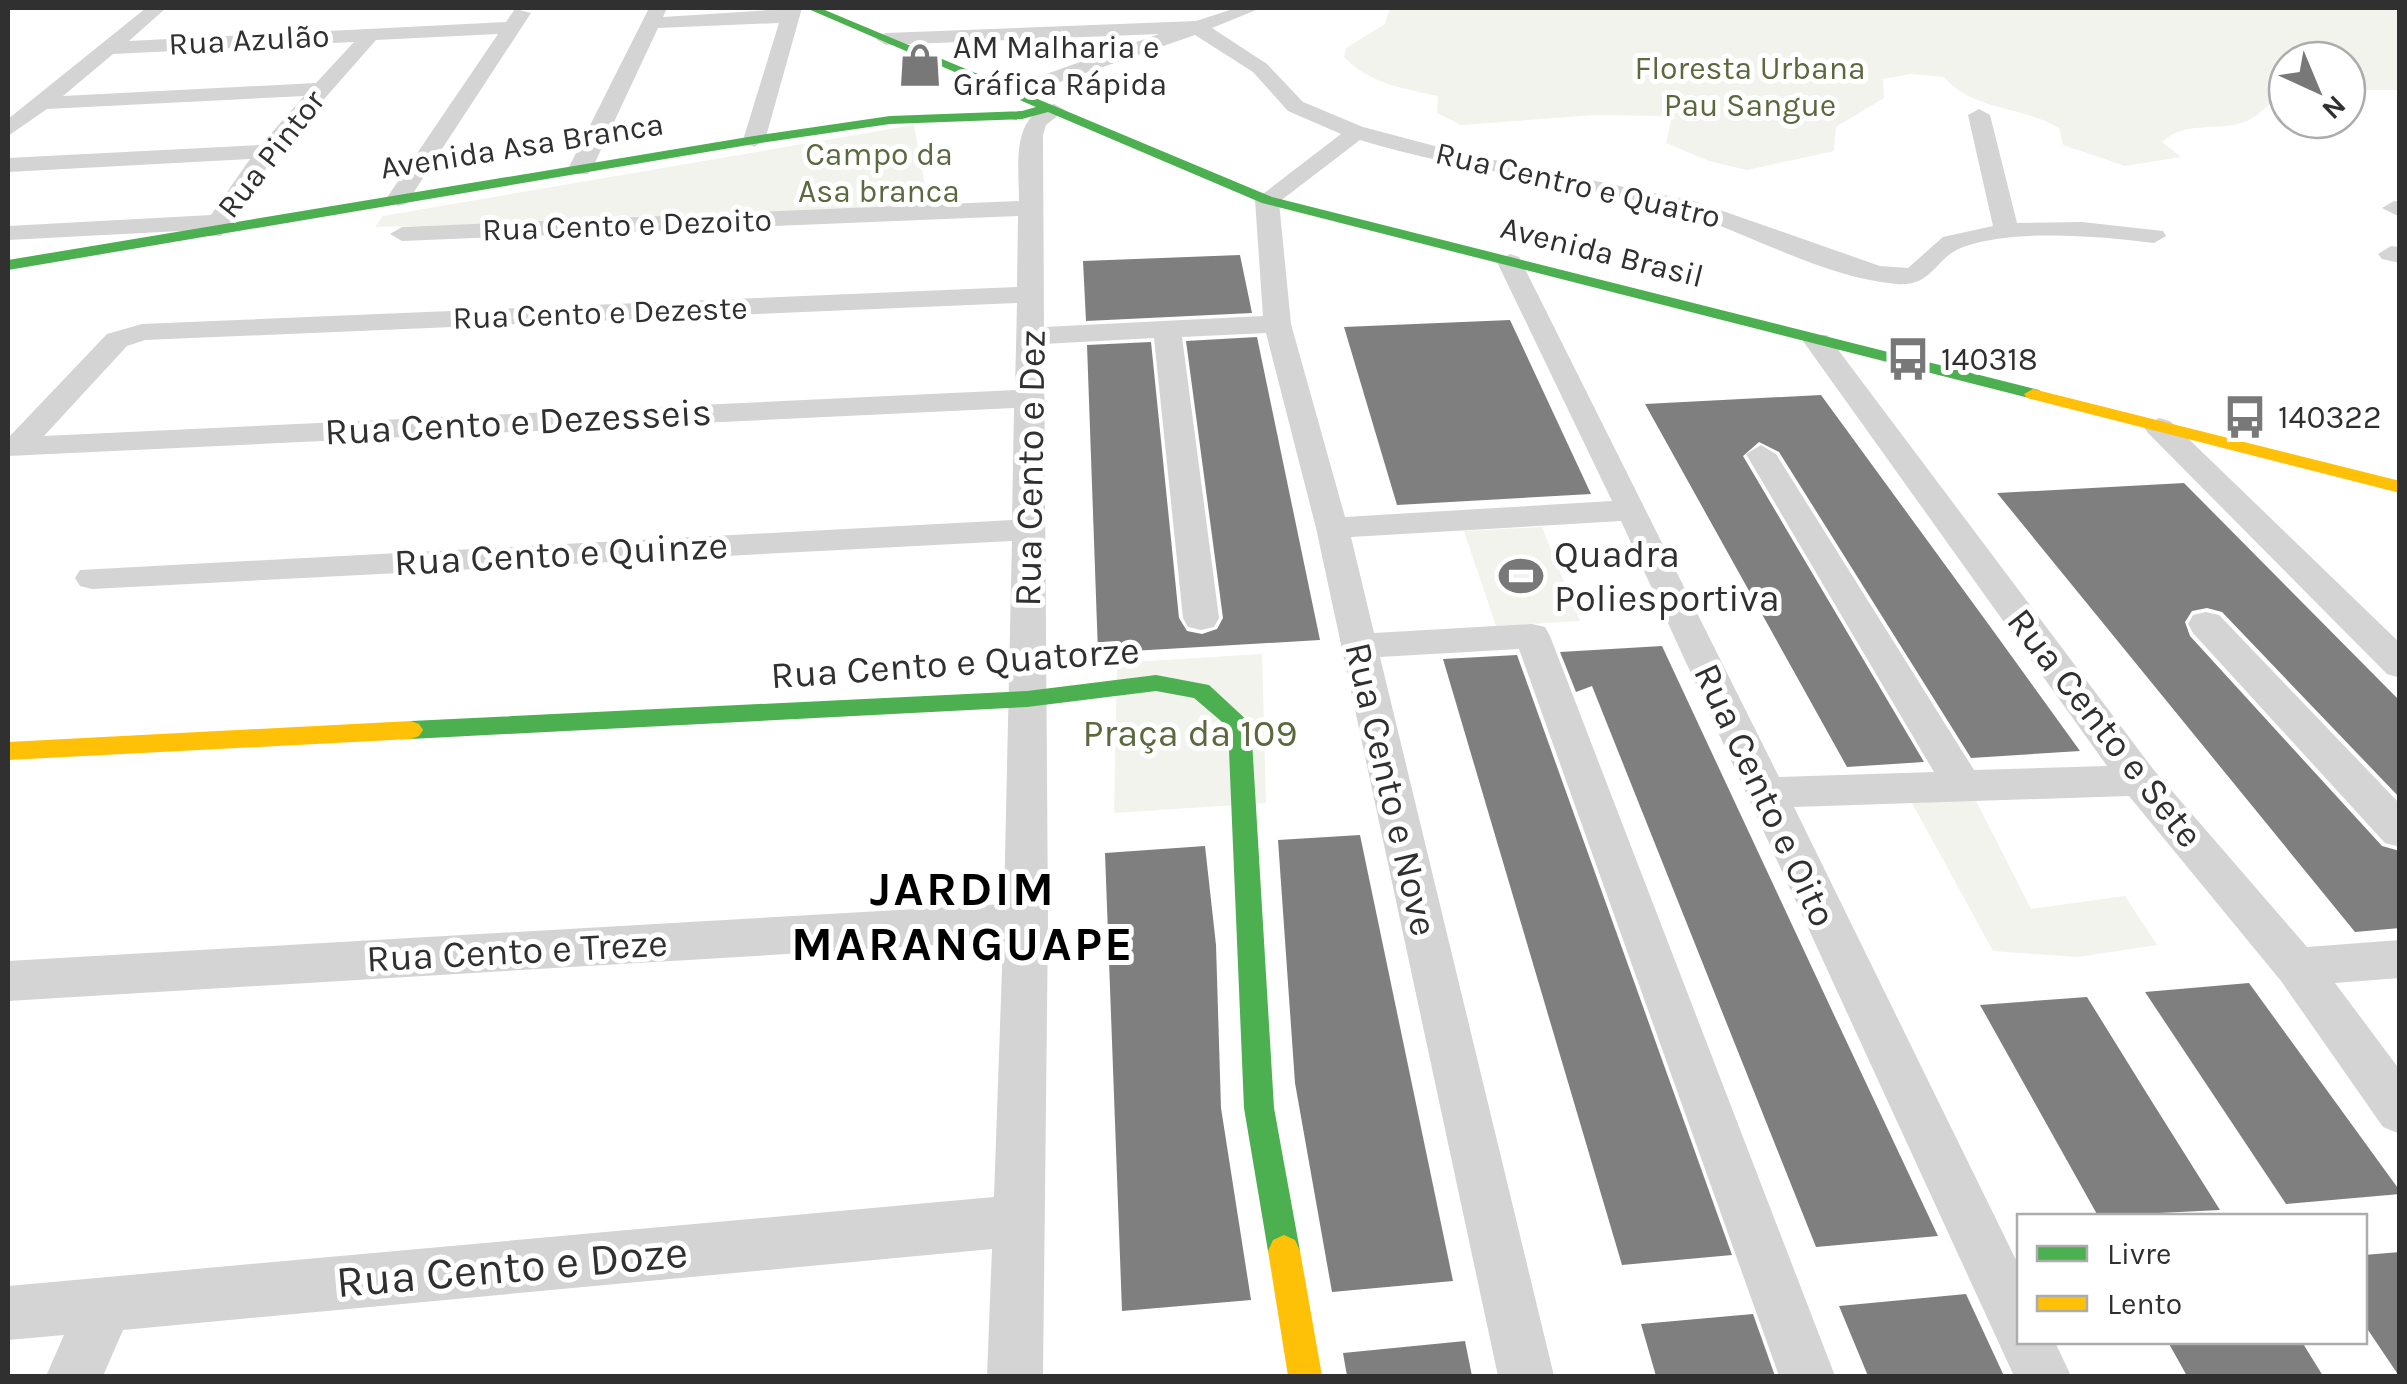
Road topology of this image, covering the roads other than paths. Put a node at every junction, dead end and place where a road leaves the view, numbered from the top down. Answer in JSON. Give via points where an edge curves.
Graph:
{"nodes":[{"id":1,"x":156,"y":8,"type":"edge"},
{"id":2,"x":527,"y":8,"type":"edge"},
{"id":3,"x":1252,"y":8,"type":"edge"},
{"id":4,"x":799,"y":11,"type":"edge"},
{"id":5,"x":654,"y":15,"type":"edge"},
{"id":6,"x":1192,"y":17,"type":"edge"},
{"id":7,"x":511,"y":28,"type":"junction"},
{"id":8,"x":371,"y":34,"type":"junction"},
{"id":9,"x":886,"y":39,"type":"junction"},
{"id":10,"x":107,"y":48,"type":"junction"},
{"id":11,"x":320,"y":89,"type":"junction"},
{"id":12,"x":1012,"y":92,"type":"junction"},
{"id":13,"x":41,"y":103,"type":"junction"},
{"id":14,"x":1051,"y":109,"type":"junction"},
{"id":15,"x":1978,"y":115,"type":"dead end"},
{"id":16,"x":8,"y":130,"type":"edge"},
{"id":17,"x":1357,"y":132,"type":"junction"},
{"id":18,"x":754,"y":140,"type":"junction"},
{"id":19,"x":268,"y":151,"type":"junction"},
{"id":20,"x":8,"y":165,"type":"edge"},
{"id":21,"x":580,"y":170,"type":"junction"},
{"id":22,"x":398,"y":199,"type":"junction"},
{"id":23,"x":1267,"y":200,"type":"junction"},
{"id":24,"x":1032,"y":208,"type":"junction"},
{"id":25,"x":214,"y":227,"type":"junction"},
{"id":26,"x":8,"y":232,"type":"edge"},
{"id":27,"x":402,"y":234,"type":"dead end"},
{"id":28,"x":2007,"y":234,"type":"junction"},
{"id":29,"x":2154,"y":236,"type":"dead end"},
{"id":30,"x":1510,"y":262,"type":"junction"},
{"id":31,"x":8,"y":265,"type":"edge"},
{"id":32,"x":1032,"y":294,"type":"junction"},
{"id":33,"x":1277,"y":324,"type":"junction"},
{"id":34,"x":1168,"y":329,"type":"junction"},
{"id":35,"x":1031,"y":336,"type":"junction"},
{"id":36,"x":1817,"y":341,"type":"junction"},
{"id":37,"x":1029,"y":398,"type":"junction"},
{"id":38,"x":2159,"y":426,"type":"junction"},
{"id":39,"x":13,"y":446,"type":"edge"},
{"id":40,"x":1761,"y":454,"type":"dead end"},
{"id":41,"x":2400,"y":487,"type":"edge"},
{"id":42,"x":1632,"y":510,"type":"junction"},
{"id":43,"x":1332,"y":528,"type":"junction"},
{"id":44,"x":1031,"y":530,"type":"junction"},
{"id":45,"x":92,"y":578,"type":"dead end"},
{"id":46,"x":1201,"y":618,"type":"dead end"},
{"id":47,"x":2206,"y":624,"type":"dead end"},
{"id":48,"x":1358,"y":646,"type":"junction"},
{"id":49,"x":2400,"y":665,"type":"edge"},
{"id":50,"x":1027,"y":698,"type":"junction"},
{"id":51,"x":8,"y":751,"type":"edge"},
{"id":52,"x":2139,"y":780,"type":"junction"},
{"id":53,"x":1962,"y":784,"type":"junction"},
{"id":54,"x":1762,"y":793,"type":"junction"},
{"id":55,"x":2400,"y":831,"type":"edge"},
{"id":56,"x":1026,"y":921,"type":"junction"},
{"id":57,"x":2400,"y":959,"type":"edge"},
{"id":58,"x":2298,"y":967,"type":"junction"},
{"id":59,"x":8,"y":981,"type":"edge"},
{"id":60,"x":2400,"y":1111,"type":"edge"},
{"id":61,"x":1016,"y":1221,"type":"junction"},
{"id":62,"x":107,"y":1304,"type":"junction"},
{"id":63,"x":8,"y":1314,"type":"edge"},
{"id":64,"x":2017,"y":1322,"type":"edge"},
{"id":65,"x":2027,"y":1344,"type":"edge"},
{"id":66,"x":74,"y":1376,"type":"edge"},
{"id":67,"x":1015,"y":1376,"type":"edge"},
{"id":68,"x":1305,"y":1376,"type":"edge"},
{"id":69,"x":1526,"y":1376,"type":"edge"},
{"id":70,"x":1807,"y":1376,"type":"edge"},
{"id":71,"x":2043,"y":1376,"type":"edge"}],
"edges":[{"from":1,"to":10,"type":"street"},
{"from":2,"to":7,"type":"street"},
{"from":3,"to":6,"type":"street"},
{"from":4,"to":5,"type":"street"},
{"from":4,"to":9,"type":"street","name":"Avenida Brasil"},
{"from":4,"to":18,"type":"street"},
{"from":5,"to":21,"type":"street"},
{"from":6,"to":9,"type":"street"},
{"from":6,"to":12,"type":"street"},
{"from":6,"to":17,"type":"street","name":"Rua Centro e Quatro","via":[[1262,68],[1298,109]]},
{"from":7,"to":8,"type":"street","name":"Rua Azulão"},
{"from":7,"to":22,"type":"street"},
{"from":8,"to":10,"type":"street","name":"Rua Azulão"},
{"from":8,"to":11,"type":"street","name":"Rua Pintor"},
{"from":9,"to":12,"type":"street","name":"Avenida Brasil"},
{"from":10,"to":13,"type":"street"},
{"from":11,"to":13,"type":"street"},
{"from":11,"to":19,"type":"street","name":"Rua Pintor"},
{"from":12,"to":14,"type":"street","name":"Avenida Brasil"},
{"from":13,"to":16,"type":"street"},
{"from":14,"to":18,"type":"street","name":"Avenida Asa Branca","via":[[890,120]]},
{"from":14,"to":23,"type":"street","name":"Avenida Brasil"},
{"from":14,"to":24,"type":"street","name":"Rua Cento e Dez","via":[[1032,128]]},
{"from":15,"to":28,"type":"street"},
{"from":17,"to":23,"type":"street"},
{"from":17,"to":28,"type":"street","name":"Rua Centro e Quatro","via":[[1684,204],[1885,274],[1916,275],[1956,240]]},
{"from":18,"to":21,"type":"street","name":"Avenida Asa Branca"},
{"from":19,"to":20,"type":"street"},
{"from":19,"to":25,"type":"street","name":"Rua Pintor"},
{"from":21,"to":22,"type":"street","name":"Avenida Asa Branca"},
{"from":22,"to":25,"type":"street","name":"Avenida Asa Branca"},
{"from":23,"to":30,"type":"street","name":"Avenida Brasil"},
{"from":23,"to":33,"type":"street","name":"Rua Cento e Nove"},
{"from":24,"to":27,"type":"street","name":"Rua Cento e Dezoito"},
{"from":24,"to":32,"type":"street","name":"Rua Cento e Dez"},
{"from":25,"to":26,"type":"street"},
{"from":25,"to":31,"type":"street","name":"Avenida Asa Branca"},
{"from":28,"to":29,"type":"street","name":"Rua Centro e Quatro","via":[[2081,229]]},
{"from":30,"to":36,"type":"street","name":"Avenida Brasil"},
{"from":30,"to":42,"type":"street","name":"Rua Cento e Oito"},
{"from":32,"to":35,"type":"street","name":"Rua Cento e Dez"},
{"from":32,"to":39,"type":"street","name":"Rua Cento e Dezeste","via":[[167,331],[116,340]]},
{"from":33,"to":34,"type":"street"},
{"from":33,"to":43,"type":"street","name":"Rua Cento e Nove"},
{"from":34,"to":35,"type":"street"},
{"from":34,"to":46,"type":"street"},
{"from":35,"to":37,"type":"street","name":"Rua Cento e Dez"},
{"from":36,"to":38,"type":"street","name":"Avenida Brasil"},
{"from":36,"to":52,"type":"street","name":"Rua Cento e Sete"},
{"from":37,"to":39,"type":"street","name":"Rua Cento e Dezesseis"},
{"from":37,"to":44,"type":"street","name":"Rua Cento e Dez"},
{"from":38,"to":41,"type":"street","name":"Avenida Brasil"},
{"from":38,"to":49,"type":"street"},
{"from":40,"to":53,"type":"street"},
{"from":42,"to":43,"type":"street"},
{"from":42,"to":54,"type":"street","name":"Rua Cento e Oito"},
{"from":43,"to":48,"type":"street","name":"Rua Cento e Nove"},
{"from":44,"to":45,"type":"street","name":"Rua Cento e Quinze"},
{"from":44,"to":50,"type":"street","name":"Rua Cento e Dez"},
{"from":47,"to":55,"type":"street"},
{"from":48,"to":69,"type":"street","name":"Rua Cento e Nove"},
{"from":48,"to":70,"type":"street","via":[[1532,636]]},
{"from":50,"to":51,"type":"street","name":"Rua Cento e Quatorze"},
{"from":50,"to":56,"type":"street","name":"Rua Cento e Dez"},
{"from":50,"to":68,"type":"street","name":"Rua Cento e Quatorze","via":[[1156,683],[1201,691],[1239,724],[1259,1108]]},
{"from":52,"to":53,"type":"street"},
{"from":52,"to":58,"type":"street","name":"Rua Cento e Sete"},
{"from":53,"to":54,"type":"street"},
{"from":54,"to":64,"type":"street","name":"Rua Cento e Oito"},
{"from":56,"to":59,"type":"street","name":"Rua Cento e Treze"},
{"from":56,"to":61,"type":"street","name":"Rua Cento e Dez"},
{"from":57,"to":58,"type":"street"},
{"from":58,"to":60,"type":"street","name":"Rua Cento e Sete"},
{"from":61,"to":62,"type":"street","name":"Rua Cento e Doze"},
{"from":61,"to":67,"type":"street","name":"Rua Cento e Dez"},
{"from":62,"to":63,"type":"street","name":"Rua Cento e Doze"},
{"from":62,"to":66,"type":"street"},
{"from":65,"to":71,"type":"street"}]}
